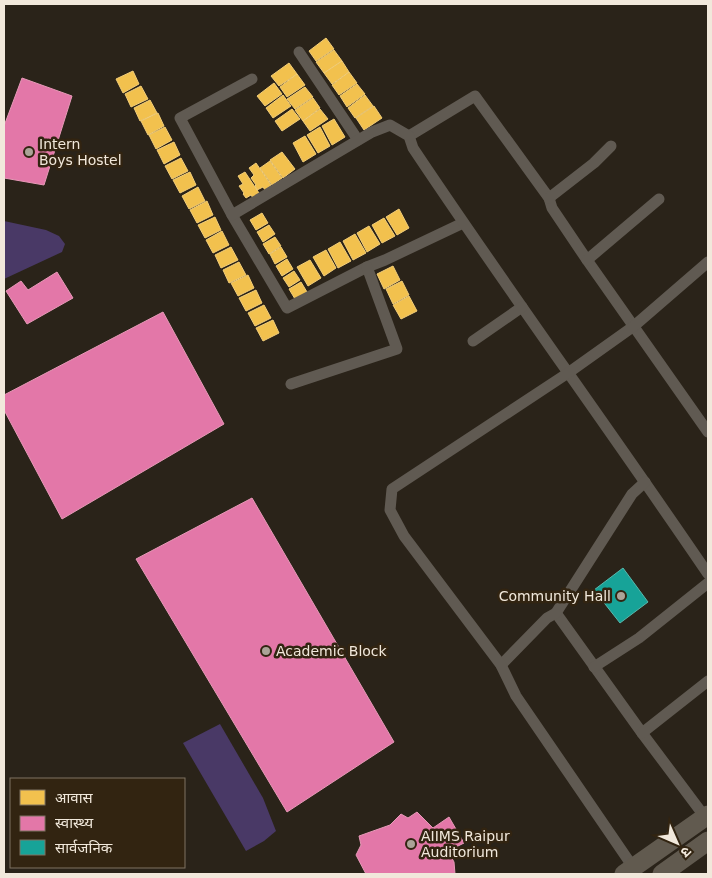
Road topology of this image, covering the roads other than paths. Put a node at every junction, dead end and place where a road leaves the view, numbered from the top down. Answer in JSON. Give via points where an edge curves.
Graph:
{"nodes":[{"id":1,"x":299,"y":52,"type":"dead end"},
{"id":2,"x":252,"y":79,"type":"dead end"},
{"id":3,"x":409,"y":136,"type":"junction"},
{"id":4,"x":358,"y":140,"type":"junction"},
{"id":5,"x":611,"y":146,"type":"dead end"},
{"id":6,"x":549,"y":198,"type":"junction"},
{"id":7,"x":659,"y":199,"type":"dead end"},
{"id":8,"x":232,"y":215,"type":"junction"},
{"id":9,"x":463,"y":223,"type":"junction"},
{"id":10,"x":587,"y":260,"type":"junction"},
{"id":11,"x":367,"y":267,"type":"junction"},
{"id":12,"x":706,"y":267,"type":"edge"},
{"id":13,"x":522,"y":307,"type":"junction"},
{"id":14,"x":634,"y":326,"type":"junction"},
{"id":15,"x":473,"y":341,"type":"dead end"},
{"id":16,"x":568,"y":372,"type":"junction"},
{"id":17,"x":291,"y":384,"type":"dead end"},
{"id":18,"x":708,"y":432,"type":"edge"},
{"id":19,"x":645,"y":482,"type":"junction"},
{"id":20,"x":708,"y":574,"type":"edge"},
{"id":21,"x":708,"y":583,"type":"edge"},
{"id":22,"x":556,"y":613,"type":"junction"},
{"id":23,"x":501,"y":665,"type":"junction"},
{"id":24,"x":594,"y":666,"type":"junction"},
{"id":25,"x":708,"y":681,"type":"edge"},
{"id":26,"x":642,"y":733,"type":"junction"},
{"id":27,"x":707,"y":816,"type":"edge"},
{"id":28,"x":708,"y":841,"type":"edge"},
{"id":29,"x":628,"y":871,"type":"edge"},
{"id":30,"x":662,"y":874,"type":"edge"}],
"edges":[{"from":1,"to":4,"type":"street"},
{"from":2,"to":8,"type":"street","via":[[180,118]]},
{"from":3,"to":4,"type":"street","via":[[390,125]]},
{"from":3,"to":6,"type":"street","via":[[475,96]]},
{"from":3,"to":9,"type":"street","via":[[413,148]]},
{"from":4,"to":8,"type":"street"},
{"from":5,"to":6,"type":"street"},
{"from":6,"to":10,"type":"street","via":[[552,208]]},
{"from":7,"to":10,"type":"street"},
{"from":8,"to":11,"type":"street","via":[[287,308]]},
{"from":9,"to":11,"type":"street"},
{"from":9,"to":13,"type":"street"},
{"from":10,"to":14,"type":"street"},
{"from":11,"to":17,"type":"street","via":[[397,349]]},
{"from":12,"to":14,"type":"street"},
{"from":13,"to":15,"type":"street"},
{"from":13,"to":16,"type":"street"},
{"from":14,"to":16,"type":"street"},
{"from":14,"to":18,"type":"street"},
{"from":16,"to":19,"type":"street"},
{"from":16,"to":23,"type":"street","via":[[392,489],[390,510],[404,536]]},
{"from":19,"to":20,"type":"street"},
{"from":19,"to":22,"type":"street","via":[[632,494]]},
{"from":21,"to":24,"type":"street","via":[[638,638]]},
{"from":22,"to":23,"type":"street","via":[[547,618]]},
{"from":22,"to":24,"type":"street"},
{"from":23,"to":29,"type":"street","via":[[516,696]]},
{"from":24,"to":26,"type":"street"},
{"from":25,"to":26,"type":"street"},
{"from":26,"to":27,"type":"street"},
{"from":27,"to":29,"type":"main road"},
{"from":28,"to":30,"type":"main road"}]}
